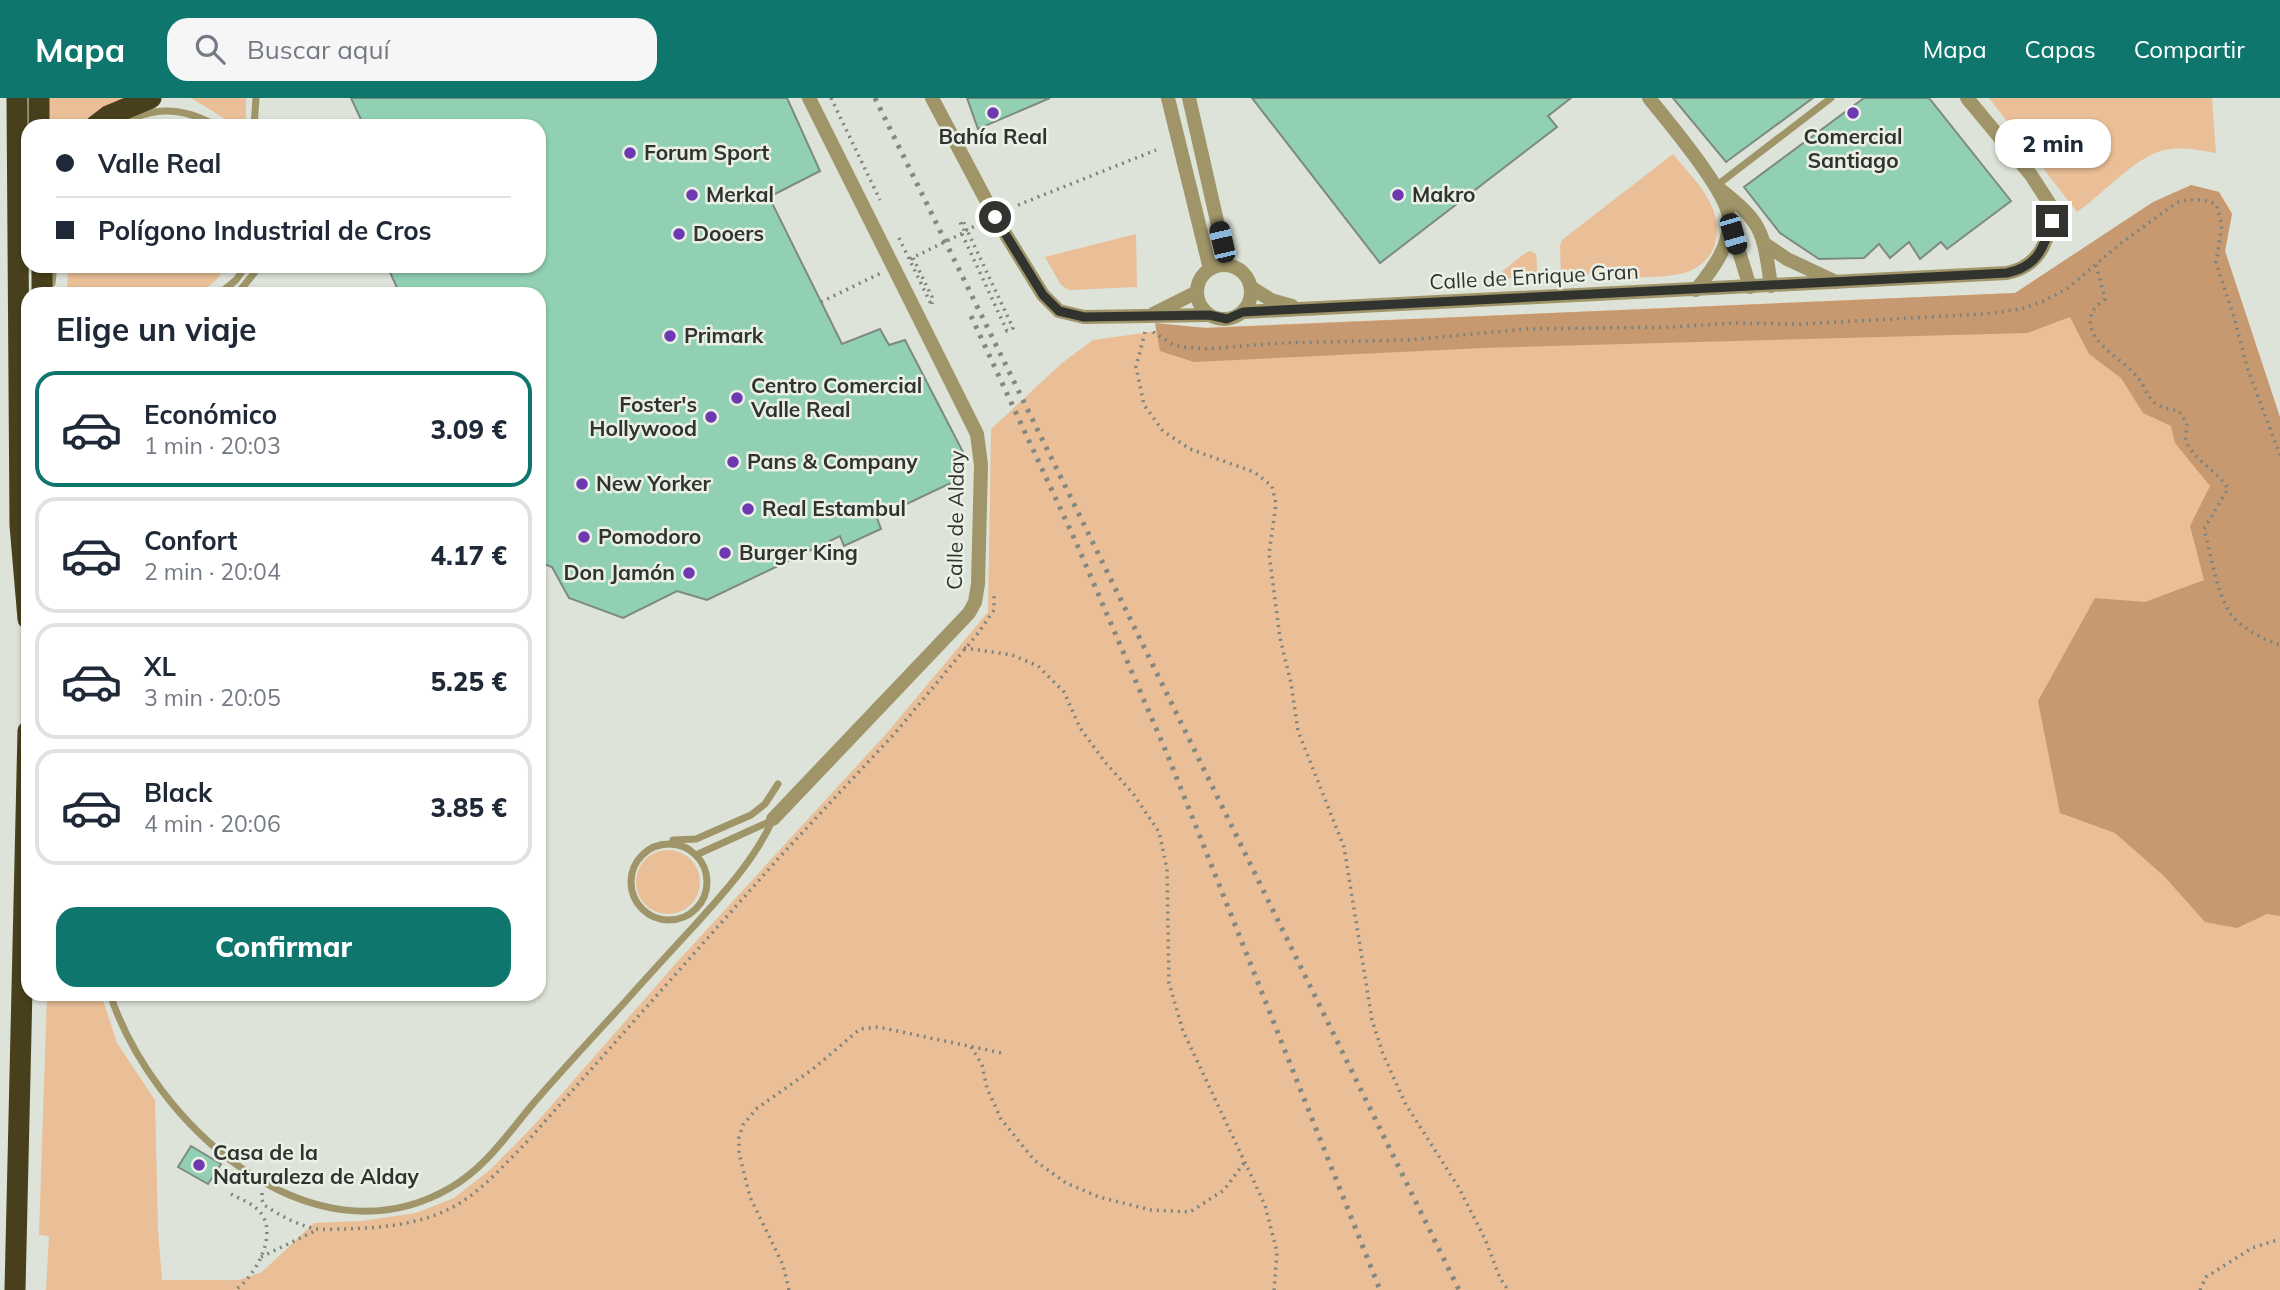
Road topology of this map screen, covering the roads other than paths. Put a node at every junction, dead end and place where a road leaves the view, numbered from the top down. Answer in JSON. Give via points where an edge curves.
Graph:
{"nodes":[{"id":1,"x":17,"y":98,"type":"edge"},
{"id":2,"x":39,"y":98,"type":"edge"},
{"id":3,"x":151,"y":98,"type":"edge"},
{"id":4,"x":256,"y":98,"type":"edge"},
{"id":5,"x":809,"y":98,"type":"edge"},
{"id":6,"x":932,"y":98,"type":"edge"},
{"id":7,"x":1168,"y":98,"type":"edge"},
{"id":8,"x":1189,"y":98,"type":"edge"},
{"id":9,"x":1649,"y":98,"type":"edge"},
{"id":10,"x":1831,"y":98,"type":"edge"},
{"id":11,"x":1967,"y":98,"type":"edge"},
{"id":12,"x":39,"y":119,"type":"edge"},
{"id":13,"x":104,"y":119,"type":"edge"},
{"id":14,"x":131,"y":119,"type":"edge"},
{"id":15,"x":202,"y":119,"type":"edge"},
{"id":16,"x":254,"y":119,"type":"edge"},
{"id":17,"x":1716,"y":186,"type":"junction"},
{"id":18,"x":1729,"y":218,"type":"junction"},
{"id":19,"x":1765,"y":244,"type":"junction"},
{"id":20,"x":1227,"y":265,"type":"junction"},
{"id":21,"x":1210,"y":269,"type":"junction"},
{"id":22,"x":241,"y":273,"type":"edge"},
{"id":23,"x":255,"y":273,"type":"edge"},
{"id":24,"x":1837,"y":282,"type":"junction"},
{"id":25,"x":1771,"y":286,"type":"junction"},
{"id":26,"x":228,"y":287,"type":"edge"},
{"id":27,"x":244,"y":287,"type":"edge"},
{"id":28,"x":1751,"y":287,"type":"junction"},
{"id":29,"x":1252,"y":288,"type":"junction"},
{"id":30,"x":1696,"y":290,"type":"junction"},
{"id":31,"x":1197,"y":292,"type":"junction"},
{"id":32,"x":1300,"y":309,"type":"junction"},
{"id":33,"x":1243,"y":312,"type":"junction"},
{"id":34,"x":1209,"y":315,"type":"junction"},
{"id":35,"x":1152,"y":320,"type":"junction"},
{"id":36,"x":21,"y":537,"type":"edge"},
{"id":37,"x":778,"y":784,"type":"dead end"},
{"id":38,"x":774,"y":819,"type":"junction"},
{"id":39,"x":662,"y":845,"type":"junction"},
{"id":40,"x":696,"y":855,"type":"junction"},
{"id":41,"x":724,"y":892,"type":"junction"},
{"id":42,"x":698,"y":908,"type":"junction"},
{"id":43,"x":22,"y":1001,"type":"edge"},
{"id":44,"x":113,"y":1001,"type":"edge"},
{"id":45,"x":20,"y":1093,"type":"junction"},
{"id":46,"x":15,"y":1290,"type":"edge"},
{"id":47,"x":29,"y":1290,"type":"edge"}],
"edges":[{"from":1,"to":36,"type":"highway"},
{"from":2,"to":12,"type":"highway"},
{"from":3,"to":13,"type":"highway"},
{"from":4,"to":16,"type":"lane"},
{"from":5,"to":38,"type":"street","name":"Calle de Alday","via":[[976,434],[981,465],[978,584],[969,614]]},
{"from":6,"to":35,"type":"street","via":[[995,217],[1050,303],[1059,311],[1084,317]]},
{"from":7,"to":21,"type":"street"},
{"from":8,"to":20,"type":"street"},
{"from":9,"to":17,"type":"street"},
{"from":10,"to":17,"type":"lane"},
{"from":11,"to":24,"type":"street","name":"Calle de Enrique Gran","via":[[2053,209],[2036,260],[2007,273]]},
{"from":14,"to":15,"type":"lane","via":[[168,110]]},
{"from":17,"to":18,"type":"street"},
{"from":17,"to":19,"type":"street","via":[[1746,209]]},
{"from":18,"to":28,"type":"street"},
{"from":18,"to":30,"type":"street","via":[[1719,259]]},
{"from":19,"to":24,"type":"street"},
{"from":19,"to":25,"type":"street"},
{"from":20,"to":21,"type":"street"},
{"from":20,"to":29,"type":"street","via":[[1243,272]]},
{"from":21,"to":31,"type":"street"},
{"from":22,"to":26,"type":"lane"},
{"from":23,"to":27,"type":"lane"},
{"from":24,"to":25,"type":"street","name":"Calle de Enrique Gran"},
{"from":25,"to":28,"type":"street","name":"Calle de Enrique Gran"},
{"from":28,"to":30,"type":"street","name":"Calle de Enrique Gran"},
{"from":29,"to":32,"type":"street","name":"Calle de Enrique Gran"},
{"from":29,"to":33,"type":"street"},
{"from":30,"to":32,"type":"street","name":"Calle de Enrique Gran"},
{"from":31,"to":34,"type":"street"},
{"from":31,"to":35,"type":"street"},
{"from":32,"to":33,"type":"street","name":"Calle de Enrique Gran"},
{"from":33,"to":34,"type":"street","via":[[1227,319]]},
{"from":34,"to":35,"type":"street"},
{"from":37,"to":39,"type":"lane","via":[[751,815],[696,839]]},
{"from":38,"to":40,"type":"lane"},
{"from":38,"to":41,"type":"lane"},
{"from":39,"to":40,"type":"lane","via":[[682,846]]},
{"from":39,"to":42,"type":"lane","via":[[648,849],[635,865],[631,888],[637,903],[662,920],[685,917]]},
{"from":40,"to":42,"type":"lane","via":[[707,884]]},
{"from":41,"to":42,"type":"lane"},
{"from":41,"to":44,"type":"lane","via":[[475,1171],[436,1195],[393,1208],[360,1210],[312,1202],[275,1189],[233,1163],[156,1084],[136,1054]]},
{"from":43,"to":45,"type":"highway"},
{"from":45,"to":46,"type":"highway"},
{"from":45,"to":47,"type":"highway"}]}
